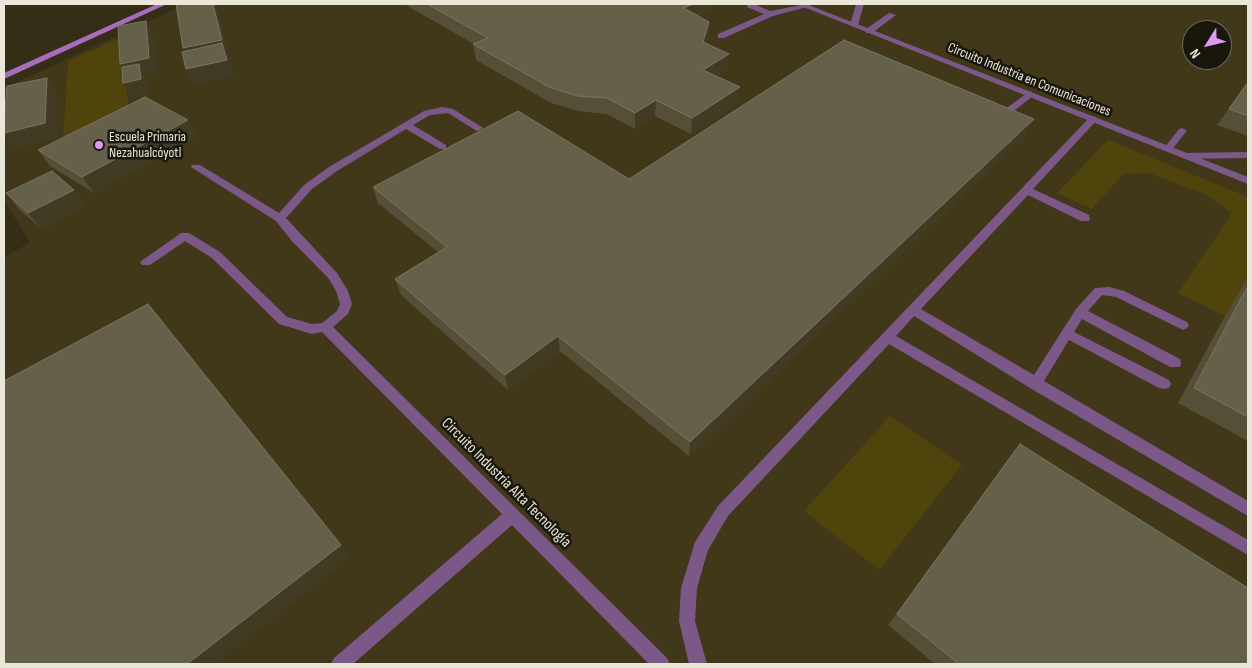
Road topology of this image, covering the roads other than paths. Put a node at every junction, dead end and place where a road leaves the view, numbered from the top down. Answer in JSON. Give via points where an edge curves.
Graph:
{"nodes":[{"id":1,"x":163,"y":4,"type":"edge"},
{"id":2,"x":860,"y":4,"type":"edge"},
{"id":3,"x":750,"y":5,"type":"dead end"},
{"id":4,"x":804,"y":5,"type":"edge"},
{"id":5,"x":770,"y":14,"type":"junction"},
{"id":6,"x":892,"y":15,"type":"dead end"},
{"id":7,"x":854,"y":25,"type":"junction"},
{"id":8,"x":868,"y":31,"type":"junction"},
{"id":9,"x":721,"y":36,"type":"dead end"},
{"id":10,"x":4,"y":76,"type":"edge"},
{"id":11,"x":1030,"y":94,"type":"junction"},
{"id":12,"x":1010,"y":109,"type":"edge"},
{"id":13,"x":1093,"y":120,"type":"junction"},
{"id":14,"x":406,"y":125,"type":"junction"},
{"id":15,"x":478,"y":128,"type":"dead end"},
{"id":16,"x":1182,"y":131,"type":"dead end"},
{"id":17,"x":443,"y":147,"type":"dead end"},
{"id":18,"x":1168,"y":149,"type":"junction"},
{"id":19,"x":1246,"y":154,"type":"dead end"},
{"id":20,"x":1185,"y":156,"type":"junction"},
{"id":21,"x":196,"y":167,"type":"dead end"},
{"id":22,"x":1248,"y":181,"type":"edge"},
{"id":23,"x":1027,"y":190,"type":"junction"},
{"id":24,"x":280,"y":218,"type":"junction"},
{"id":25,"x":1085,"y":218,"type":"dead end"},
{"id":26,"x":146,"y":262,"type":"dead end"},
{"id":27,"x":913,"y":310,"type":"junction"},
{"id":28,"x":1080,"y":312,"type":"junction"},
{"id":29,"x":1183,"y":325,"type":"dead end"},
{"id":30,"x":326,"y":328,"type":"junction"},
{"id":31,"x":1068,"y":334,"type":"junction"},
{"id":32,"x":888,"y":336,"type":"junction"},
{"id":33,"x":1175,"y":363,"type":"dead end"},
{"id":34,"x":1035,"y":384,"type":"junction"},
{"id":35,"x":1164,"y":384,"type":"dead end"},
{"id":36,"x":1248,"y":509,"type":"edge"},
{"id":37,"x":512,"y":515,"type":"junction"},
{"id":38,"x":1248,"y":548,"type":"edge"},
{"id":39,"x":340,"y":664,"type":"edge"},
{"id":40,"x":661,"y":664,"type":"edge"},
{"id":41,"x":698,"y":664,"type":"edge"}],
"edges":[{"from":1,"to":10,"type":"main road"},
{"from":2,"to":7,"type":"street"},
{"from":3,"to":5,"type":"street"},
{"from":4,"to":5,"type":"street"},
{"from":4,"to":7,"type":"street","name":"Circuito Industria en Comunicaciones"},
{"from":5,"to":9,"type":"street"},
{"from":6,"to":8,"type":"street"},
{"from":7,"to":8,"type":"street","name":"Circuito Industria en Comunicaciones"},
{"from":8,"to":11,"type":"street","name":"Circuito Industria en Comunicaciones"},
{"from":11,"to":12,"type":"street"},
{"from":11,"to":13,"type":"street","name":"Circuito Industria en Comunicaciones"},
{"from":13,"to":18,"type":"street","name":"Circuito Industria en Comunicaciones"},
{"from":13,"to":23,"type":"street"},
{"from":14,"to":15,"type":"street","via":[[427,114],[450,110]]},
{"from":14,"to":17,"type":"street"},
{"from":14,"to":24,"type":"street","via":[[308,187]]},
{"from":16,"to":18,"type":"street"},
{"from":18,"to":20,"type":"street","name":"Circuito Industria en Comunicaciones"},
{"from":19,"to":20,"type":"street"},
{"from":20,"to":22,"type":"street","name":"Circuito Industria en Comunicaciones"},
{"from":21,"to":24,"type":"street"},
{"from":23,"to":25,"type":"street"},
{"from":23,"to":27,"type":"street"},
{"from":24,"to":30,"type":"street","via":[[333,276],[342,291],[346,304],[342,314]]},
{"from":26,"to":30,"type":"street","via":[[185,236],[222,261],[283,321],[312,329]]},
{"from":27,"to":32,"type":"street"},
{"from":27,"to":34,"type":"street"},
{"from":28,"to":29,"type":"street","via":[[1095,294],[1109,291]]},
{"from":28,"to":31,"type":"street"},
{"from":28,"to":33,"type":"street"},
{"from":30,"to":37,"type":"street","name":"Circuito Industria Alta Tecnología"},
{"from":31,"to":34,"type":"street"},
{"from":31,"to":35,"type":"street"},
{"from":32,"to":38,"type":"street"},
{"from":32,"to":41,"type":"street","via":[[723,511],[701,548],[689,588],[687,621]]},
{"from":34,"to":36,"type":"street"},
{"from":37,"to":39,"type":"street"},
{"from":37,"to":40,"type":"street","name":"Circuito Industria Alta Tecnología"}]}
